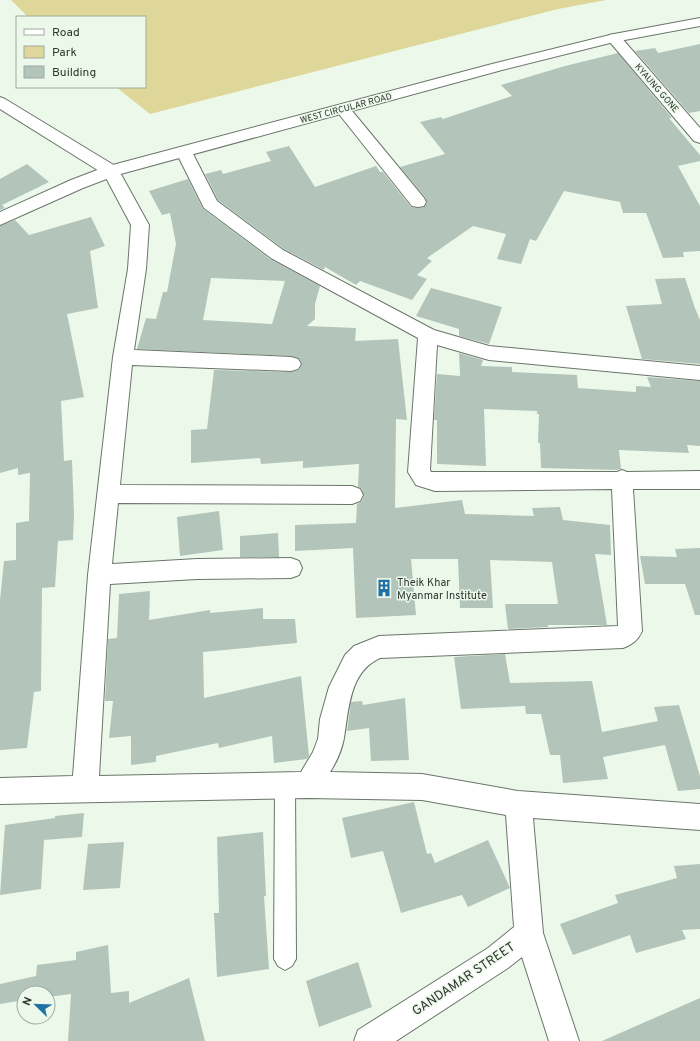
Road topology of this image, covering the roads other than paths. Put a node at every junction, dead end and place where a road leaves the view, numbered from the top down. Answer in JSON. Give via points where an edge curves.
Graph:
{"nodes":[{"id":1,"x":700,"y":22,"type":"edge"},
{"id":2,"x":614,"y":38,"type":"junction"},
{"id":3,"x":0,"y":102,"type":"edge"},
{"id":4,"x":343,"y":109,"type":"junction"},
{"id":5,"x":700,"y":138,"type":"edge"},
{"id":6,"x":184,"y":152,"type":"junction"},
{"id":7,"x":111,"y":171,"type":"junction"},
{"id":8,"x":418,"y":202,"type":"dead end"},
{"id":9,"x":0,"y":219,"type":"edge"},
{"id":10,"x":428,"y":336,"type":"junction"},
{"id":11,"x":123,"y":357,"type":"junction"},
{"id":12,"x":291,"y":364,"type":"dead end"},
{"id":13,"x":700,"y":373,"type":"edge"},
{"id":14,"x":622,"y":480,"type":"junction"},
{"id":15,"x":700,"y":480,"type":"edge"},
{"id":16,"x":107,"y":494,"type":"junction"},
{"id":17,"x":352,"y":495,"type":"dead end"},
{"id":18,"x":291,"y":568,"type":"dead end"},
{"id":19,"x":99,"y":575,"type":"junction"},
{"id":20,"x":296,"y":785,"type":"junction"},
{"id":21,"x":85,"y":789,"type":"junction"},
{"id":22,"x":1,"y":796,"type":"edge"},
{"id":23,"x":518,"y":804,"type":"junction"},
{"id":24,"x":700,"y":817,"type":"edge"},
{"id":25,"x":529,"y":933,"type":"junction"},
{"id":26,"x":285,"y":959,"type":"dead end"},
{"id":27,"x":369,"y":1041,"type":"edge"},
{"id":28,"x":564,"y":1041,"type":"edge"}],
"edges":[{"from":1,"to":2,"type":"street","name":"WEST CIRCULAR ROAD"},
{"from":2,"to":4,"type":"street","name":"WEST CIRCULAR ROAD"},
{"from":2,"to":5,"type":"street","name":"KYAUNG GONE"},
{"from":3,"to":7,"type":"street"},
{"from":4,"to":6,"type":"street","name":"WEST CIRCULAR ROAD"},
{"from":4,"to":8,"type":"street"},
{"from":6,"to":7,"type":"street","name":"WEST CIRCULAR ROAD"},
{"from":6,"to":10,"type":"street","via":[[210,204],[277,254]]},
{"from":7,"to":9,"type":"street","name":"WEST CIRCULAR ROAD"},
{"from":7,"to":11,"type":"street","via":[[140,225],[137,269]]},
{"from":10,"to":13,"type":"street","via":[[489,353]]},
{"from":10,"to":14,"type":"street","via":[[419,472],[424,480]]},
{"from":11,"to":12,"type":"street"},
{"from":11,"to":16,"type":"street"},
{"from":14,"to":15,"type":"street"},
{"from":14,"to":20,"type":"street","via":[[630,630],[623,637],[379,647],[363,654],[354,663],[341,687],[331,740],[323,760]]},
{"from":16,"to":17,"type":"street"},
{"from":16,"to":19,"type":"street"},
{"from":18,"to":19,"type":"street","via":[[197,569]]},
{"from":19,"to":21,"type":"street"},
{"from":20,"to":21,"type":"street"},
{"from":20,"to":23,"type":"street","via":[[422,788]]},
{"from":20,"to":26,"type":"lane"},
{"from":21,"to":22,"type":"street"},
{"from":23,"to":24,"type":"street"},
{"from":23,"to":25,"type":"street"},
{"from":25,"to":27,"type":"street","name":"GANDAMAR STREET","via":[[498,958]]},
{"from":25,"to":28,"type":"street"}]}
